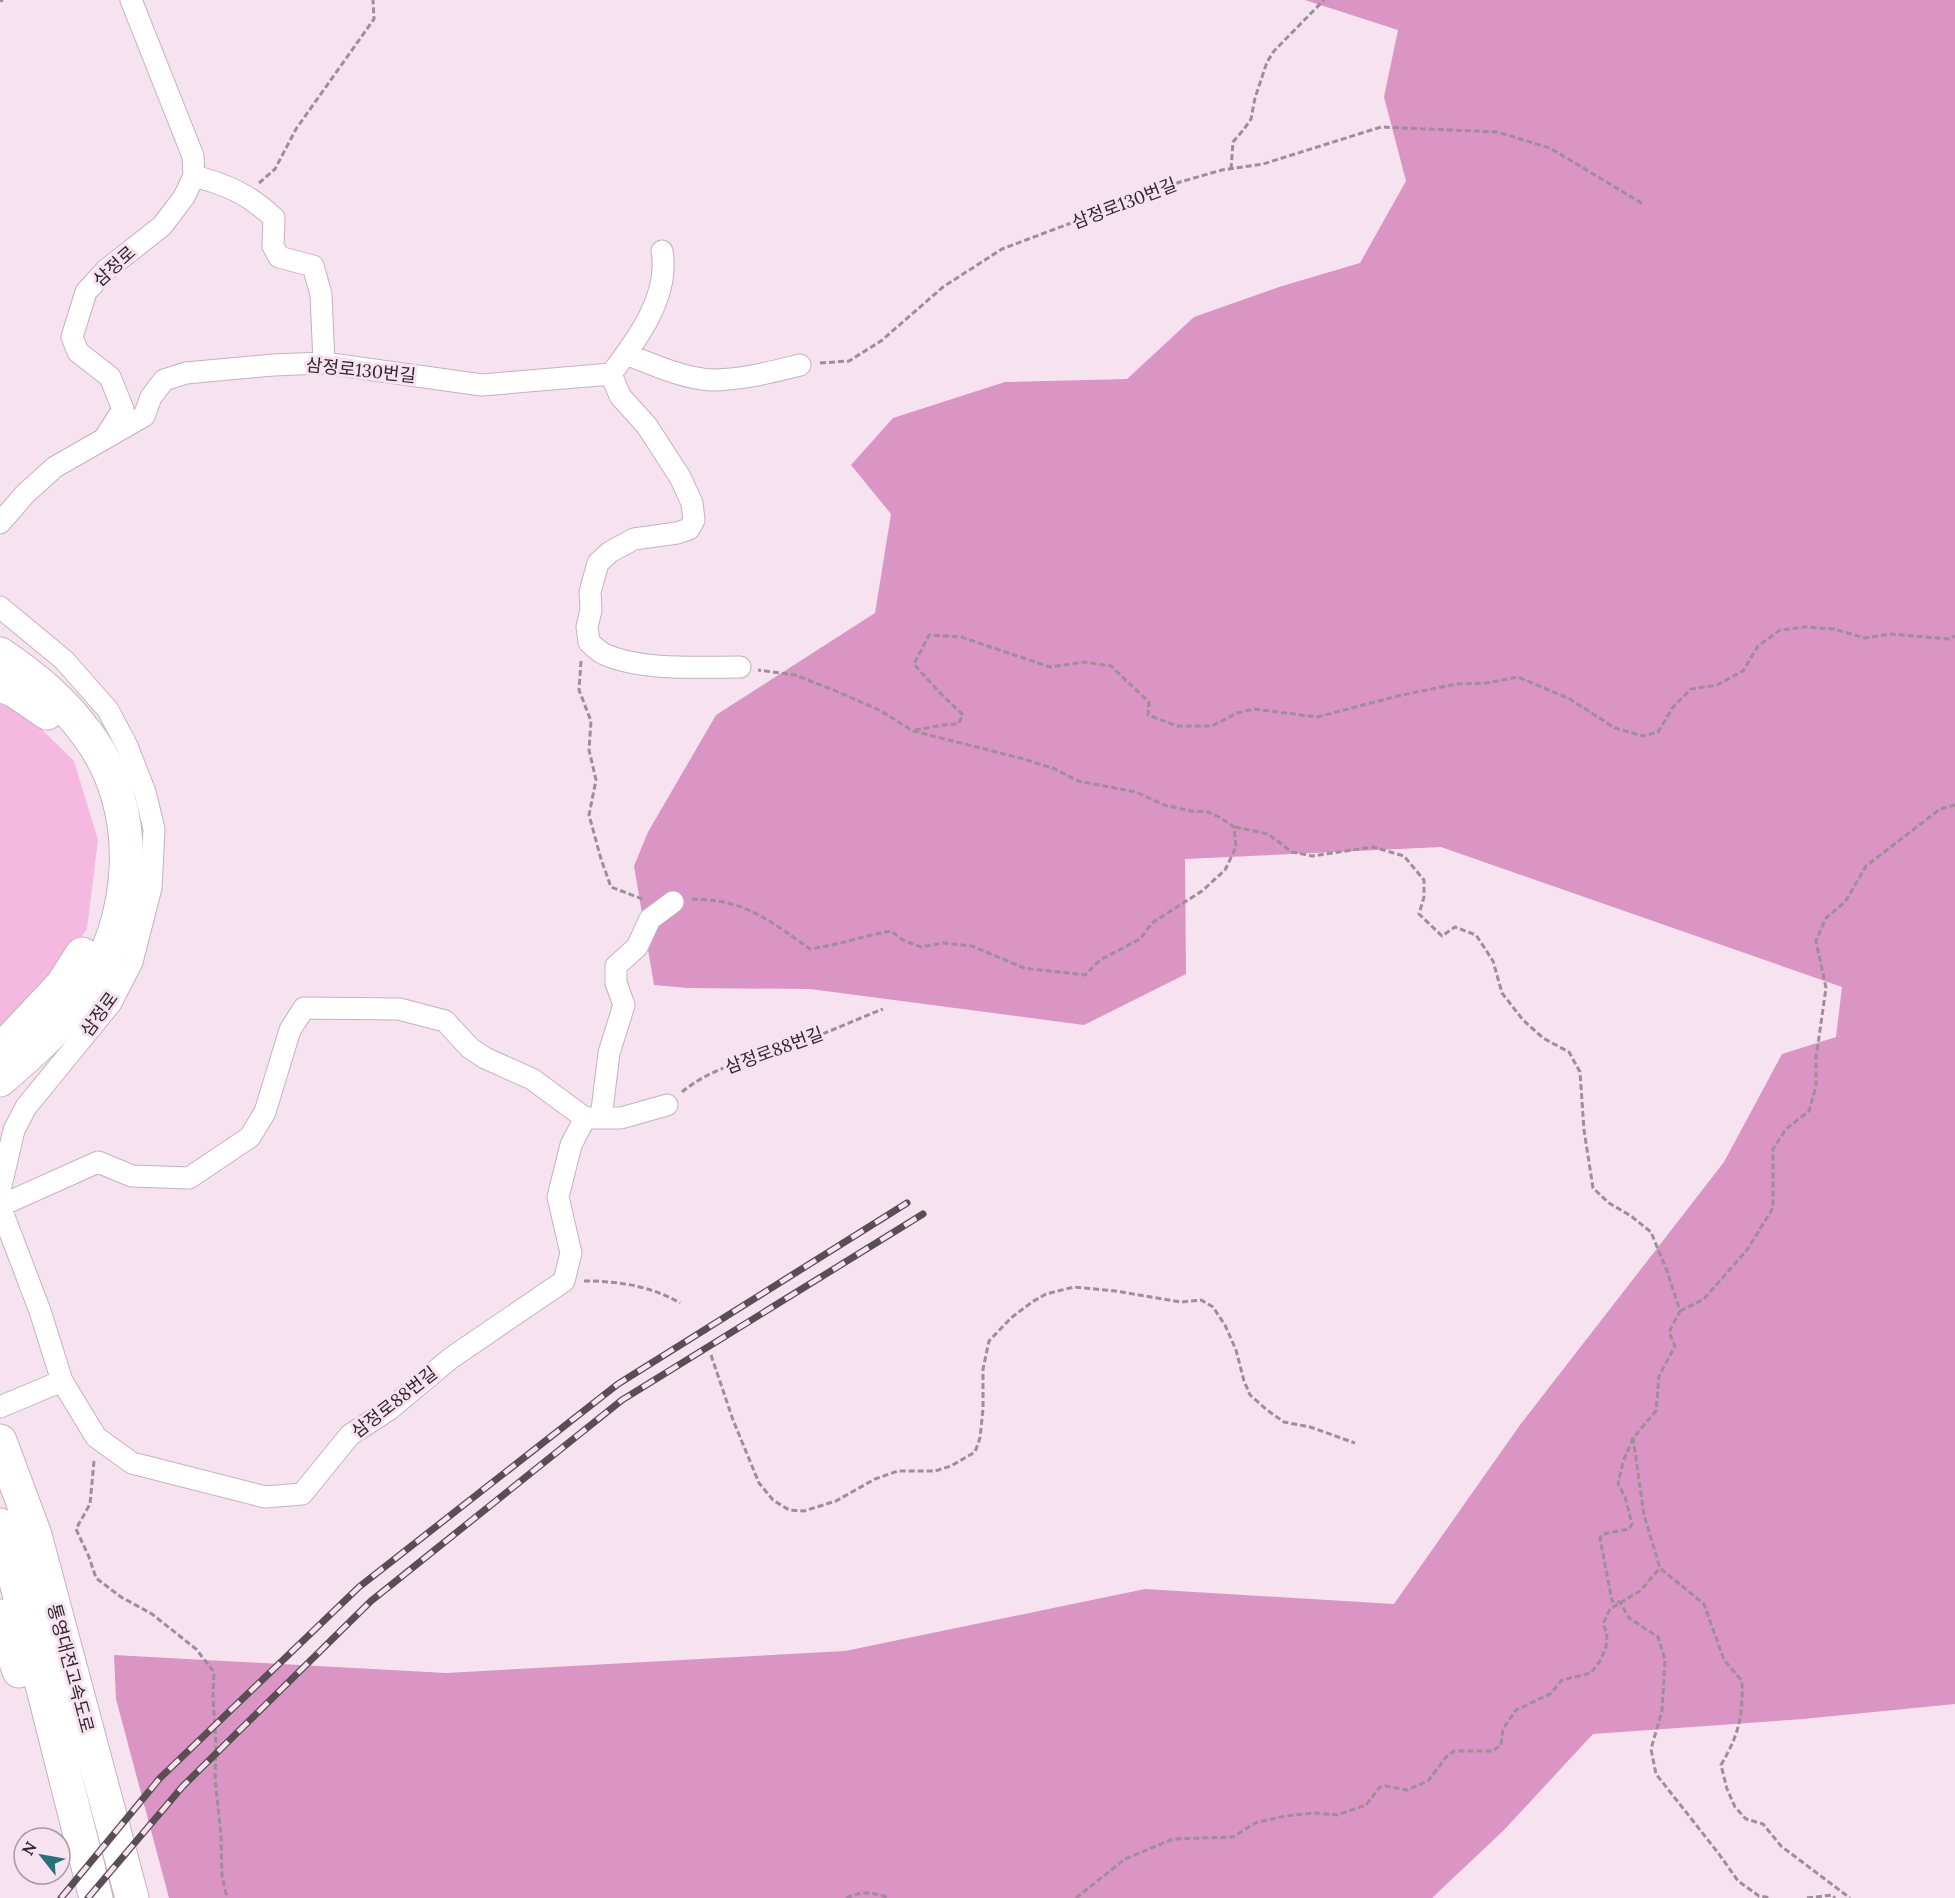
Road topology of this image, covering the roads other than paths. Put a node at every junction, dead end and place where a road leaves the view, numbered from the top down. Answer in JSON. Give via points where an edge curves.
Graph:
{"nodes":[{"id":1,"x":131,"y":0,"type":"edge"},
{"id":2,"x":194,"y":176,"type":"junction"},
{"id":3,"x":662,"y":251,"type":"dead end"},
{"id":4,"x":626,"y":354,"type":"junction"},
{"id":5,"x":324,"y":363,"type":"junction"},
{"id":6,"x":800,"y":365,"type":"road end"},
{"id":7,"x":610,"y":374,"type":"junction"},
{"id":8,"x":104,"y":439,"type":"junction"},
{"id":9,"x":0,"y":523,"type":"edge"},
{"id":10,"x":0,"y":607,"type":"edge"},
{"id":11,"x":0,"y":654,"type":"edge"},
{"id":12,"x":740,"y":668,"type":"road end"},
{"id":13,"x":0,"y":685,"type":"edge"},
{"id":14,"x":673,"y":902,"type":"road end"},
{"id":15,"x":0,"y":1051,"type":"edge"},
{"id":16,"x":0,"y":1080,"type":"edge"},
{"id":17,"x":667,"y":1105,"type":"road end"},
{"id":18,"x":593,"y":1118,"type":"junction"},
{"id":19,"x":0,"y":1206,"type":"edge"},
{"id":20,"x":62,"y":1381,"type":"junction"},
{"id":21,"x":0,"y":1407,"type":"edge"},
{"id":22,"x":0,"y":1441,"type":"edge"},
{"id":23,"x":0,"y":1525,"type":"edge"},
{"id":24,"x":0,"y":1616,"type":"edge"},
{"id":25,"x":96,"y":1898,"type":"edge"},
{"id":26,"x":132,"y":1898,"type":"edge"}],
"edges":[{"from":1,"to":2,"type":"street","via":[[193,156]]},
{"from":2,"to":5,"type":"street","via":[[247,195],[274,218],[273,246],[279,257],[313,266],[321,294]]},
{"from":2,"to":8,"type":"street","name":"삼정로","via":[[162,226],[105,270],[86,292],[72,337],[78,352],[110,377],[123,409]]},
{"from":3,"to":4,"type":"street","via":[[662,283]]},
{"from":4,"to":6,"type":"street","via":[[664,370],[710,380],[753,376]]},
{"from":4,"to":7,"type":"street"},
{"from":5,"to":7,"type":"street","name":"삼정로130번길","via":[[482,385]]},
{"from":5,"to":8,"type":"street","name":"삼정로130번길","via":[[186,373],[164,380],[151,397],[144,416]]},
{"from":7,"to":12,"type":"street","via":[[620,396],[647,426],[680,477],[692,502],[694,520],[690,529],[684,531],[634,539],[598,563],[590,592],[589,642],[601,653],[624,660]]},
{"from":8,"to":9,"type":"street","name":"삼정로","via":[[55,467]]},
{"from":10,"to":19,"type":"street","name":"삼정로","via":[[64,660],[108,710],[145,792],[154,829],[151,888],[132,962],[111,1004],[26,1107],[14,1130]]},
{"from":11,"to":16,"type":"highway","via":[[59,700],[89,735],[108,769],[118,798],[127,855],[117,927],[101,965],[55,1031]]},
{"from":13,"to":15,"type":"highway","via":[[45,710],[66,735],[92,782],[105,826],[107,852],[103,901],[87,945],[62,985]]},
{"from":14,"to":18,"type":"street","via":[[650,919],[637,947],[616,966],[616,983],[624,1005]]},
{"from":17,"to":18,"type":"street","via":[[621,1118]]},
{"from":18,"to":19,"type":"street","via":[[532,1079],[485,1058],[445,1021],[399,1009],[304,1008],[290,1030],[265,1112],[250,1137],[189,1178],[132,1176],[98,1162]]},
{"from":18,"to":20,"type":"street","name":"삼정로88번길","via":[[571,1146],[558,1197],[571,1252],[564,1281],[450,1358],[390,1409],[350,1435],[302,1494],[265,1497],[132,1463],[96,1437]]},
{"from":19,"to":20,"type":"street","name":"삼정로"},
{"from":20,"to":21,"type":"street"},
{"from":22,"to":26,"type":"highway","name":"통영대전고속도로","via":[[35,1535]]},
{"from":23,"to":25,"type":"highway","name":"통영대전고속도로"},
{"from":24,"to":25,"type":"highway"}]}
